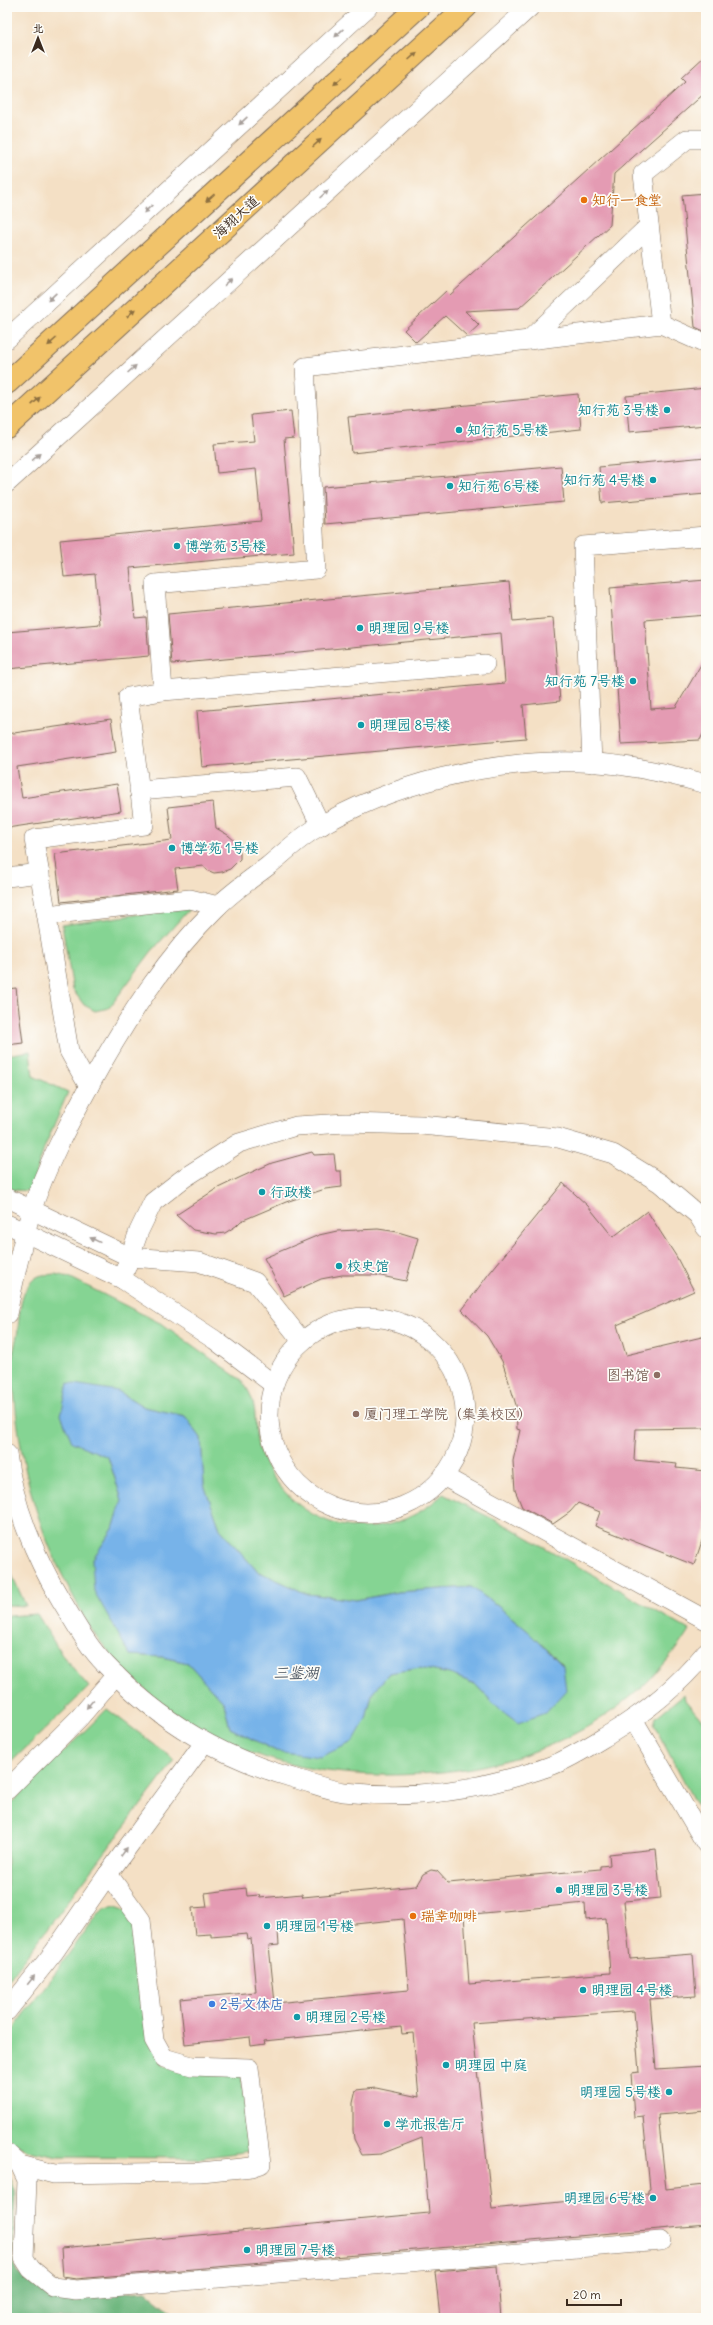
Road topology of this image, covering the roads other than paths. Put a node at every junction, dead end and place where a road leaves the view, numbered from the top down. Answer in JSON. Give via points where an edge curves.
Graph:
{"nodes":[{"id":1,"x":368,"y":7,"type":"edge"},
{"id":2,"x":418,"y":7,"type":"edge"},
{"id":3,"x":466,"y":7,"type":"edge"},
{"id":4,"x":530,"y":7,"type":"edge"},
{"id":5,"x":706,"y":139,"type":"edge"},
{"id":6,"x":649,"y":226,"type":"junction"},
{"id":7,"x":661,"y":324,"type":"junction"},
{"id":8,"x":7,"y":339,"type":"edge"},
{"id":9,"x":529,"y":340,"type":"junction"},
{"id":10,"x":706,"y":344,"type":"edge"},
{"id":11,"x":7,"y":383,"type":"edge"},
{"id":12,"x":7,"y":427,"type":"edge"},
{"id":13,"x":7,"y":483,"type":"edge"},
{"id":14,"x":706,"y":536,"type":"edge"},
{"id":15,"x":485,"y":664,"type":"dead end"},
{"id":16,"x":163,"y":691,"type":"junction"},
{"id":17,"x":592,"y":763,"type":"junction"},
{"id":18,"x":706,"y":784,"type":"edge"},
{"id":19,"x":139,"y":790,"type":"junction"},
{"id":20,"x":321,"y":826,"type":"junction"},
{"id":21,"x":40,"y":873,"type":"junction"},
{"id":22,"x":7,"y":877,"type":"edge"},
{"id":23,"x":218,"y":906,"type":"junction"},
{"id":24,"x":47,"y":916,"type":"junction"},
{"id":25,"x":89,"y":1087,"type":"junction"},
{"id":26,"x":7,"y":1198,"type":"edge"},
{"id":27,"x":32,"y":1210,"type":"junction"},
{"id":28,"x":7,"y":1224,"type":"edge"},
{"id":29,"x":706,"y":1228,"type":"edge"},
{"id":30,"x":25,"y":1233,"type":"junction"},
{"id":31,"x":130,"y":1257,"type":"junction"},
{"id":32,"x":122,"y":1279,"type":"junction"},
{"id":33,"x":7,"y":1314,"type":"edge"},
{"id":34,"x":302,"y":1341,"type":"junction"},
{"id":35,"x":273,"y":1384,"type":"junction"},
{"id":36,"x":7,"y":1454,"type":"edge"},
{"id":37,"x":444,"y":1476,"type":"junction"},
{"id":38,"x":706,"y":1620,"type":"edge"},
{"id":39,"x":706,"y":1652,"type":"edge"},
{"id":40,"x":116,"y":1675,"type":"junction"},
{"id":41,"x":633,"y":1719,"type":"junction"},
{"id":42,"x":204,"y":1743,"type":"junction"},
{"id":43,"x":7,"y":1790,"type":"edge"},
{"id":44,"x":706,"y":1844,"type":"edge"},
{"id":45,"x":108,"y":1874,"type":"junction"},
{"id":46,"x":7,"y":2011,"type":"edge"},
{"id":47,"x":13,"y":2159,"type":"edge"},
{"id":48,"x":662,"y":2241,"type":"dead end"}],
"edges":[{"from":1,"to":8,"type":"street","one_way":true},
{"from":2,"to":11,"type":"highway","one_way":true},
{"from":12,"to":3,"type":"highway","name":"海翔大道","one_way":true},
{"from":13,"to":4,"type":"street","one_way":true},
{"from":5,"to":6,"type":"street","via":[[686,139],[643,174]]},
{"from":6,"to":7,"type":"street"},
{"from":6,"to":9,"type":"street"},
{"from":7,"to":9,"type":"street"},
{"from":7,"to":10,"type":"street"},
{"from":9,"to":16,"type":"street","via":[[305,367],[316,569],[155,584]]},
{"from":14,"to":17,"type":"street","via":[[583,546]]},
{"from":15,"to":16,"type":"street"},
{"from":16,"to":19,"type":"street","via":[[128,697]]},
{"from":17,"to":18,"type":"street","via":[[630,766]]},
{"from":17,"to":20,"type":"street","via":[[539,763],[454,774],[367,802]]},
{"from":19,"to":20,"type":"street","via":[[297,778]]},
{"from":19,"to":21,"type":"street","via":[[144,825],[34,838]]},
{"from":20,"to":23,"type":"street"},
{"from":21,"to":22,"type":"street"},
{"from":21,"to":24,"type":"street"},
{"from":23,"to":24,"type":"street","via":[[190,899]]},
{"from":23,"to":25,"type":"street","via":[[177,951],[141,1000]]},
{"from":24,"to":25,"type":"street","via":[[68,1051]]},
{"from":25,"to":27,"type":"street","via":[[67,1127]]},
{"from":26,"to":27,"type":"street"},
{"from":27,"to":30,"type":"street"},
{"from":31,"to":27,"type":"street","one_way":true},
{"from":28,"to":30,"type":"street"},
{"from":29,"to":31,"type":"street","via":[[698,1215],[660,1184],[613,1154],[558,1138],[422,1125],[346,1123],[296,1126],[239,1143],[184,1178],[153,1202]]},
{"from":30,"to":32,"type":"street"},
{"from":30,"to":33,"type":"street"},
{"from":31,"to":32,"type":"street"},
{"from":31,"to":34,"type":"street","via":[[198,1262],[255,1282]]},
{"from":32,"to":35,"type":"street","via":[[215,1340]]},
{"from":34,"to":35,"type":"street","via":[[281,1366]]},
{"from":34,"to":37,"type":"street","via":[[324,1326],[362,1316],[382,1317],[401,1322],[419,1330],[435,1343],[448,1357],[458,1374],[464,1393],[466,1413],[459,1451]]},
{"from":35,"to":37,"type":"street","via":[[268,1417],[276,1452],[285,1469],[311,1496],[328,1505],[346,1510],[384,1512],[422,1496]]},
{"from":36,"to":40,"type":"street","via":[[17,1502],[49,1580],[85,1638],[103,1663]]},
{"from":37,"to":38,"type":"street"},
{"from":39,"to":41,"type":"street","via":[[680,1680]]},
{"from":40,"to":42,"type":"street","via":[[159,1714]]},
{"from":40,"to":43,"type":"street","one_way":true,"via":[[79,1718]]},
{"from":41,"to":42,"type":"street","via":[[559,1763],[474,1788],[430,1794],[342,1792],[272,1772]]},
{"from":41,"to":44,"type":"street"},
{"from":45,"to":42,"type":"street","one_way":true},
{"from":46,"to":45,"type":"street","one_way":true,"via":[[54,1952]]},
{"from":45,"to":47,"type":"street","via":[[141,1920],[154,2040],[164,2058],[192,2066],[249,2068],[261,2164],[200,2172],[54,2174]]},
{"from":47,"to":48,"type":"street","via":[[27,2180],[24,2258],[31,2269],[53,2287],[76,2290]]}]}
